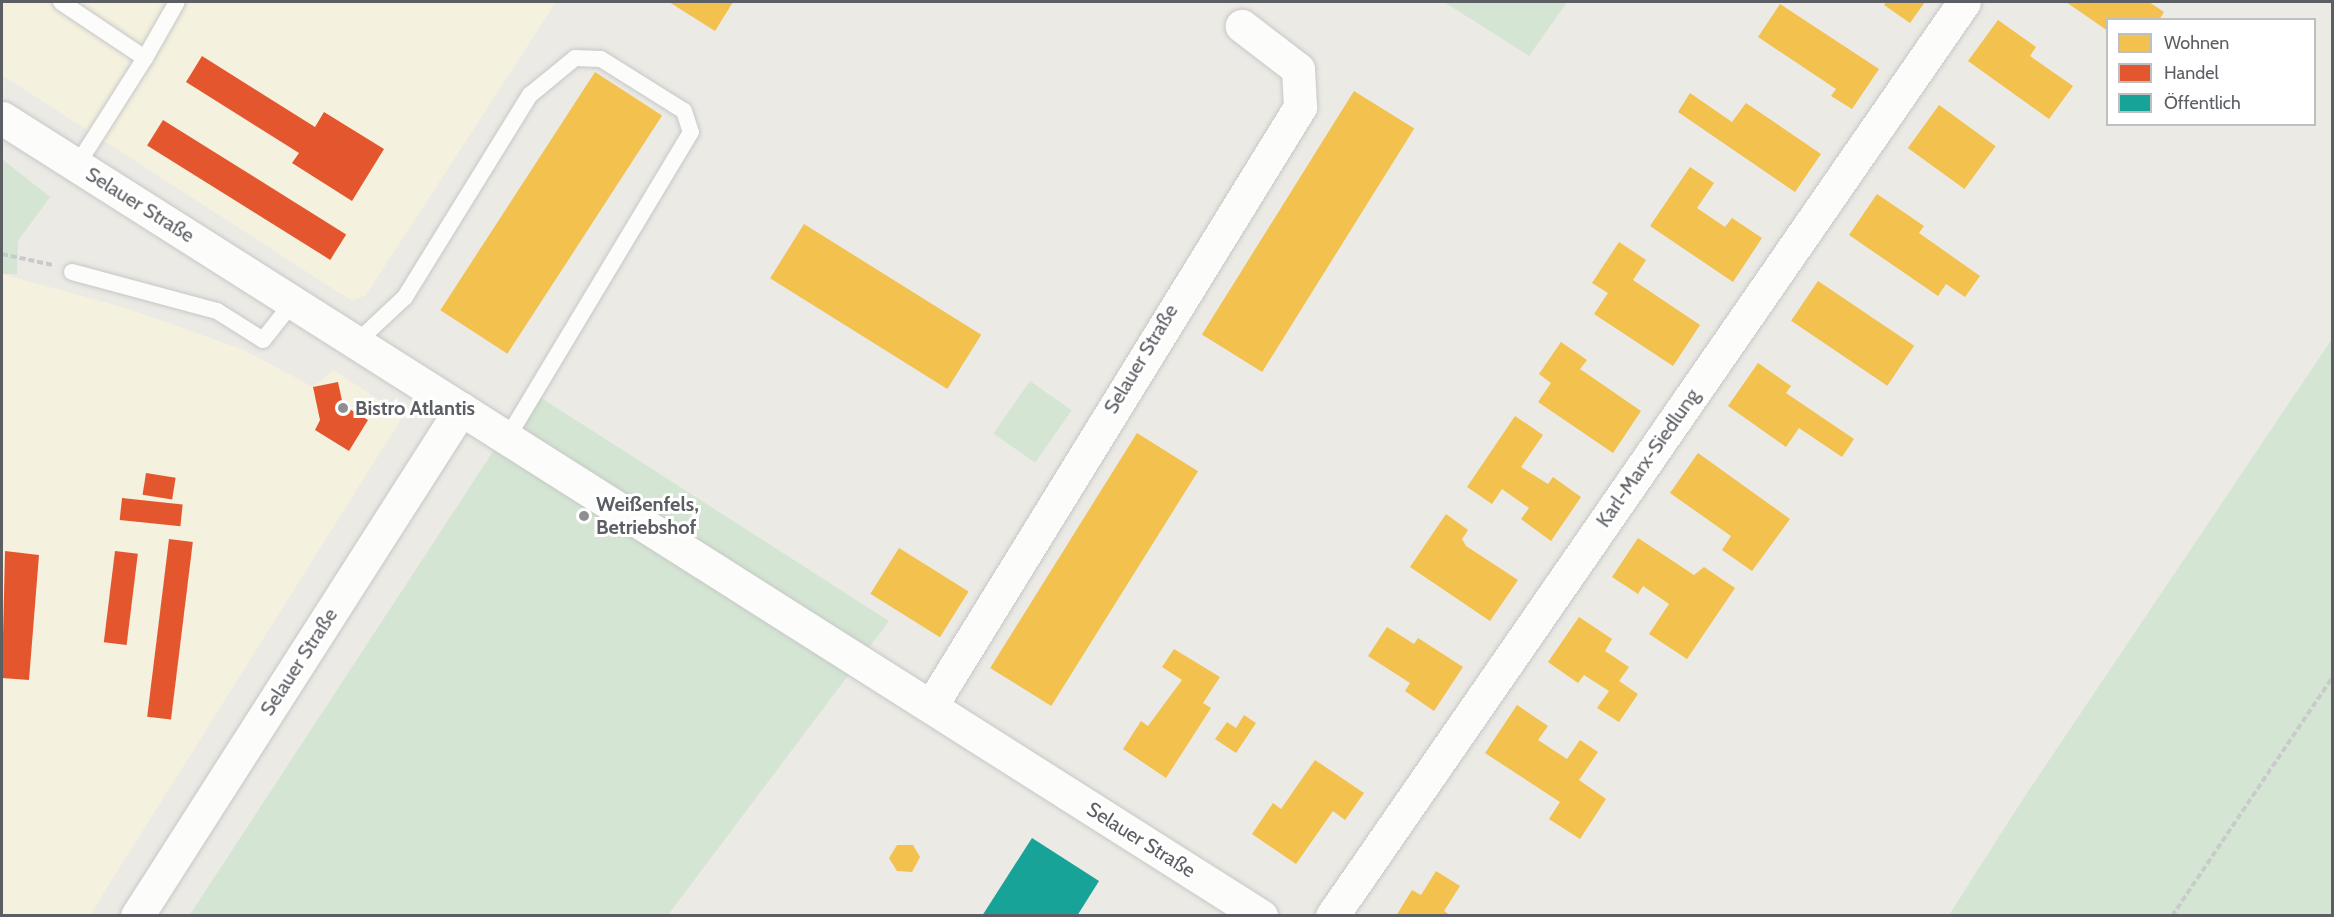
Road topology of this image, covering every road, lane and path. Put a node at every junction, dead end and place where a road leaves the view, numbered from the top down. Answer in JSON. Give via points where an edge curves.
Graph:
{"nodes":[{"id":1,"x":61,"y":2,"type":"edge"},
{"id":2,"x":177,"y":2,"type":"edge"},
{"id":3,"x":1964,"y":2,"type":"edge"},
{"id":4,"x":1242,"y":26,"type":"dead end"},
{"id":5,"x":145,"y":58,"type":"junction"},
{"id":6,"x":2,"y":118,"type":"edge"},
{"id":7,"x":77,"y":165,"type":"junction"},
{"id":8,"x":2,"y":254,"type":"edge"},
{"id":9,"x":72,"y":272,"type":"joint"},
{"id":10,"x":293,"y":302,"type":"junction"},
{"id":11,"x":357,"y":342,"type":"junction"},
{"id":12,"x":461,"y":409,"type":"junction"},
{"id":13,"x":507,"y":438,"type":"junction"},
{"id":14,"x":2332,"y":678,"type":"edge"},
{"id":15,"x":931,"y":706,"type":"junction"},
{"id":16,"x":137,"y":915,"type":"edge"},
{"id":17,"x":1260,"y":915,"type":"edge"},
{"id":18,"x":1332,"y":915,"type":"edge"},
{"id":19,"x":2172,"y":915,"type":"edge"}],
"edges":[{"from":1,"to":5,"type":"lane"},
{"from":2,"to":5,"type":"lane"},
{"from":3,"to":18,"type":"street","name":"Karl-Marx-Siedlung"},
{"from":4,"to":15,"type":"street","name":"Selauer Straße","via":[[1298,69],[1300,107]]},
{"from":5,"to":7,"type":"lane"},
{"from":6,"to":7,"type":"street","name":"Selauer Straße"},
{"from":7,"to":10,"type":"street","name":"Selauer Straße"},
{"from":8,"to":9,"type":"path"},
{"from":9,"to":10,"type":"lane","via":[[217,311],[263,340]]},
{"from":10,"to":11,"type":"street","name":"Selauer Straße"},
{"from":11,"to":12,"type":"street","name":"Selauer Straße"},
{"from":11,"to":13,"type":"lane","via":[[405,297],[530,95],[575,58],[601,59],[684,111],[691,132]]},
{"from":12,"to":13,"type":"street","name":"Selauer Straße"},
{"from":12,"to":16,"type":"street","name":"Selauer Straße"},
{"from":13,"to":15,"type":"street","name":"Selauer Straße"},
{"from":14,"to":19,"type":"path"},
{"from":15,"to":17,"type":"street","name":"Selauer Straße"}]}
